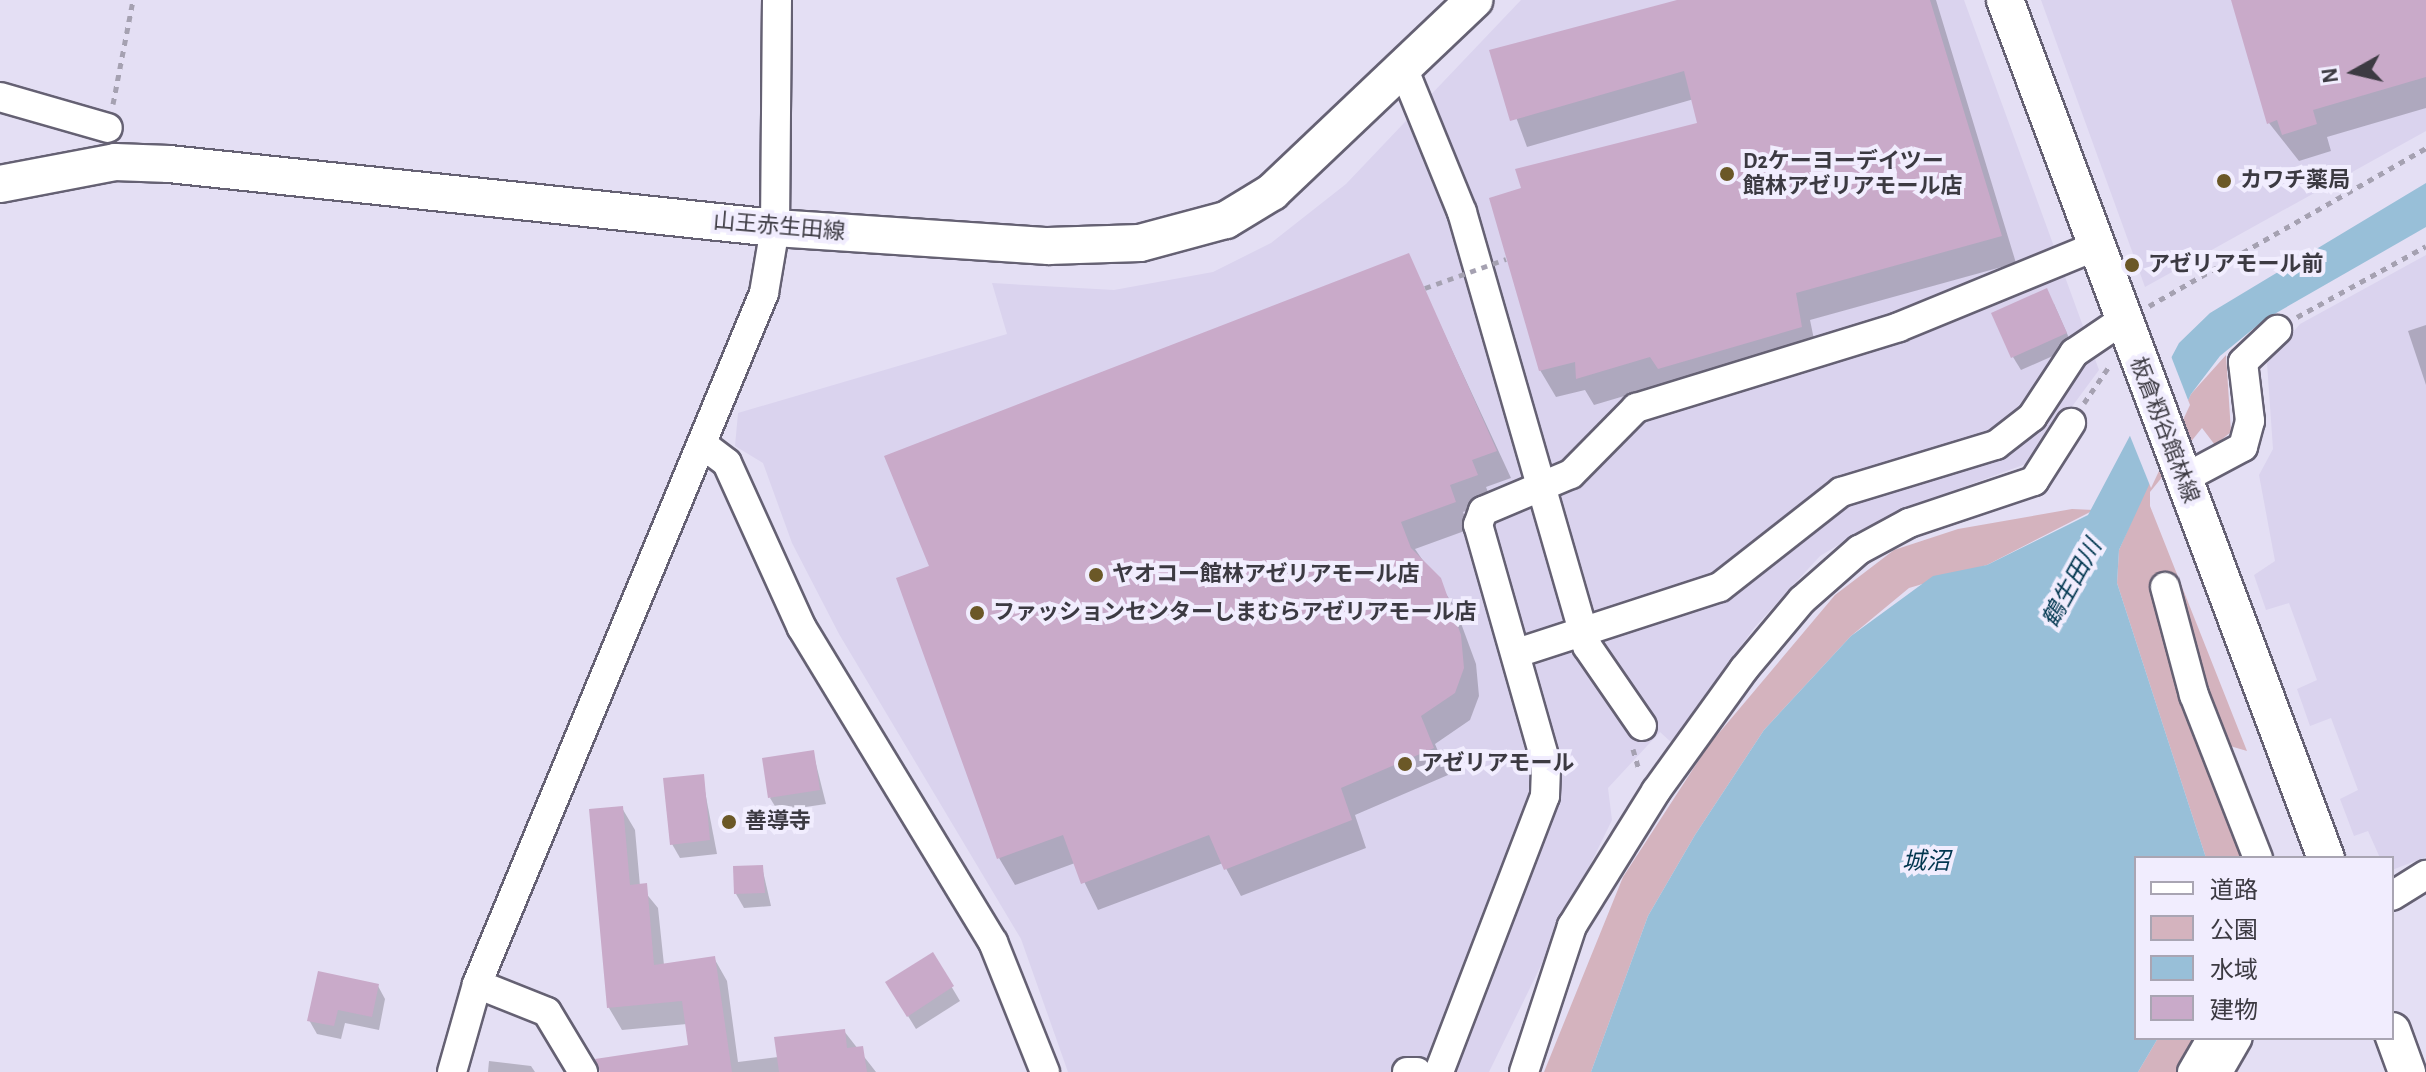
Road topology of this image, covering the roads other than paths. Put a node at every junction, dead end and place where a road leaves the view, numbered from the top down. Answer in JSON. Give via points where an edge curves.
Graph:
{"nodes":[{"id":1,"x":777,"y":0,"type":"edge"},
{"id":2,"x":1474,"y":0,"type":"edge"},
{"id":3,"x":2005,"y":0,"type":"edge"},
{"id":4,"x":1404,"y":70,"type":"junction"},
{"id":5,"x":0,"y":97,"type":"edge"},
{"id":6,"x":108,"y":128,"type":"road end"},
{"id":7,"x":0,"y":184,"type":"edge"},
{"id":8,"x":775,"y":228,"type":"junction"},
{"id":9,"x":2094,"y":247,"type":"junction"},
{"id":10,"x":2121,"y":321,"type":"junction"},
{"id":11,"x":2277,"y":330,"type":"road end"},
{"id":12,"x":2071,"y":423,"type":"road end"},
{"id":13,"x":702,"y":444,"type":"junction"},
{"id":14,"x":2181,"y":473,"type":"junction"},
{"id":15,"x":1542,"y":491,"type":"junction"},
{"id":16,"x":2165,"y":587,"type":"dead end"},
{"id":17,"x":1581,"y":630,"type":"junction"},
{"id":18,"x":1517,"y":653,"type":"junction"},
{"id":19,"x":1642,"y":726,"type":"road end"},
{"id":20,"x":2257,"y":856,"type":"edge"},
{"id":21,"x":2325,"y":856,"type":"edge"},
{"id":22,"x":2426,"y":875,"type":"edge"},
{"id":23,"x":2394,"y":895,"type":"edge"},
{"id":24,"x":477,"y":984,"type":"junction"},
{"id":25,"x":2394,"y":1036,"type":"edge"},
{"id":26,"x":2211,"y":1040,"type":"edge"},
{"id":27,"x":2237,"y":1040,"type":"edge"},
{"id":28,"x":452,"y":1072,"type":"edge"},
{"id":29,"x":583,"y":1072,"type":"edge"},
{"id":30,"x":1045,"y":1072,"type":"edge"},
{"id":31,"x":1407,"y":1072,"type":"edge"},
{"id":32,"x":1417,"y":1072,"type":"edge"},
{"id":33,"x":1439,"y":1072,"type":"edge"},
{"id":34,"x":1524,"y":1072,"type":"edge"},
{"id":35,"x":2192,"y":1072,"type":"edge"},
{"id":36,"x":2218,"y":1072,"type":"edge"},
{"id":37,"x":2407,"y":1072,"type":"edge"}],
"edges":[{"from":1,"to":8,"type":"street"},
{"from":2,"to":4,"type":"main road","name":"山王赤生田線"},
{"from":3,"to":9,"type":"main road","name":"板倉籾谷館林線"},
{"from":4,"to":8,"type":"main road","name":"山王赤生田線","via":[[1272,192],[1183,236],[1101,248]]},
{"from":4,"to":15,"type":"street","via":[[1449,172]]},
{"from":5,"to":6,"type":"street"},
{"from":7,"to":8,"type":"main road","name":"山王赤生田線","via":[[115,162],[169,164]]},
{"from":8,"to":13,"type":"street","via":[[764,293]]},
{"from":9,"to":10,"type":"main road","name":"板倉籾谷館林線"},
{"from":9,"to":15,"type":"street","via":[[1899,327],[1636,408],[1597,452]]},
{"from":10,"to":14,"type":"main road","name":"板倉籾谷館林線","via":[[2124,364]]},
{"from":10,"to":17,"type":"street","via":[[2074,353],[2012,436],[1841,492],[1720,587]]},
{"from":11,"to":14,"type":"street","via":[[2243,362],[2250,421],[2243,447]]},
{"from":12,"to":34,"type":"street","via":[[2034,481],[1909,523],[1824,579],[1744,669],[1656,791],[1572,926]]},
{"from":13,"to":24,"type":"street"},
{"from":13,"to":30,"type":"street","via":[[727,463],[802,628],[993,942]]},
{"from":14,"to":21,"type":"main road","name":"板倉籾谷館林線"},
{"from":15,"to":17,"type":"street"},
{"from":15,"to":18,"type":"street","via":[[1483,511],[1478,525]]},
{"from":16,"to":20,"type":"street","via":[[2194,695]]},
{"from":17,"to":18,"type":"street"},
{"from":17,"to":19,"type":"street"},
{"from":18,"to":33,"type":"street","via":[[1546,763],[1545,796]]},
{"from":22,"to":23,"type":"street"},
{"from":24,"to":28,"type":"street"},
{"from":24,"to":29,"type":"street","via":[[547,1012]]},
{"from":25,"to":37,"type":"main road"},
{"from":26,"to":35,"type":"street"},
{"from":27,"to":36,"type":"street"},
{"from":31,"to":32,"type":"street"}]}
